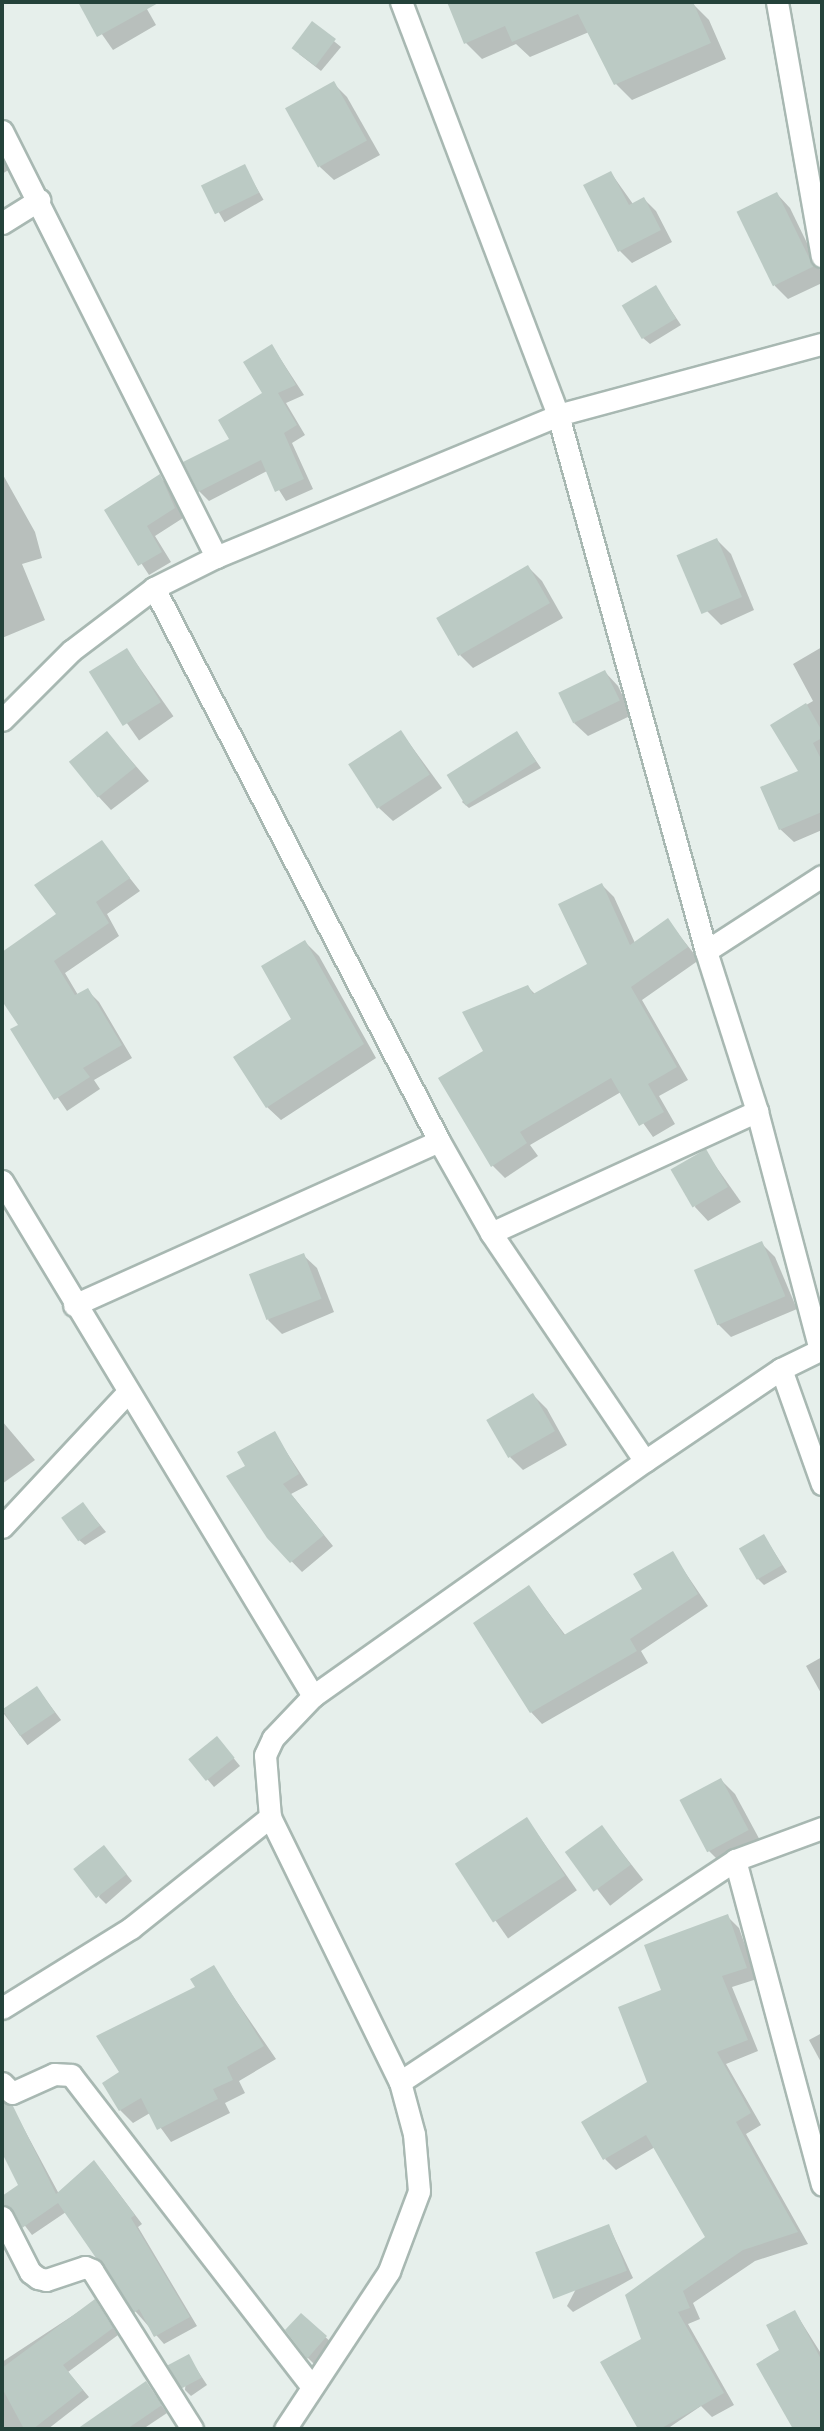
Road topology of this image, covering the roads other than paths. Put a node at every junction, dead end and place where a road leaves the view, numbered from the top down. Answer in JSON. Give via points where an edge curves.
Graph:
{"nodes":[{"id":1,"x":401,"y":2,"type":"edge"},
{"id":2,"x":777,"y":2,"type":"edge"},
{"id":3,"x":2,"y":131,"type":"edge"},
{"id":4,"x":39,"y":200,"type":"junction"},
{"id":5,"x":2,"y":223,"type":"edge"},
{"id":6,"x":822,"y":256,"type":"edge"},
{"id":7,"x":822,"y":344,"type":"edge"},
{"id":8,"x":558,"y":415,"type":"junction"},
{"id":9,"x":216,"y":557,"type":"junction"},
{"id":10,"x":154,"y":588,"type":"junction"},
{"id":11,"x":2,"y":720,"type":"edge"},
{"id":12,"x":822,"y":876,"type":"edge"},
{"id":13,"x":706,"y":951,"type":"junction"},
{"id":14,"x":757,"y":1111,"type":"junction"},
{"id":15,"x":439,"y":1141,"type":"junction"},
{"id":16,"x":2,"y":1181,"type":"edge"},
{"id":17,"x":491,"y":1233,"type":"junction"},
{"id":18,"x":74,"y":1305,"type":"junction"},
{"id":19,"x":821,"y":1349,"type":"edge"},
{"id":20,"x":781,"y":1369,"type":"junction"},
{"id":21,"x":127,"y":1393,"type":"junction"},
{"id":22,"x":645,"y":1461,"type":"junction"},
{"id":23,"x":822,"y":1484,"type":"edge"},
{"id":24,"x":2,"y":1527,"type":"edge"},
{"id":25,"x":313,"y":1696,"type":"junction"},
{"id":26,"x":270,"y":1817,"type":"junction"},
{"id":27,"x":822,"y":1828,"type":"edge"},
{"id":28,"x":735,"y":1860,"type":"junction"},
{"id":29,"x":2,"y":2008,"type":"edge"},
{"id":30,"x":400,"y":2082,"type":"junction"},
{"id":31,"x":2,"y":2083,"type":"edge"},
{"id":32,"x":822,"y":2185,"type":"edge"},
{"id":33,"x":2,"y":2217,"type":"edge"},
{"id":34,"x":312,"y":2387,"type":"junction"},
{"id":35,"x":192,"y":2429,"type":"edge"},
{"id":36,"x":285,"y":2429,"type":"edge"}],
"edges":[{"from":1,"to":8,"type":"street"},
{"from":2,"to":6,"type":"street"},
{"from":3,"to":4,"type":"street"},
{"from":4,"to":5,"type":"street"},
{"from":4,"to":9,"type":"street"},
{"from":7,"to":8,"type":"street"},
{"from":8,"to":9,"type":"street"},
{"from":8,"to":13,"type":"street"},
{"from":9,"to":10,"type":"street"},
{"from":10,"to":11,"type":"street","via":[[71,651]]},
{"from":10,"to":15,"type":"street"},
{"from":12,"to":13,"type":"street"},
{"from":13,"to":14,"type":"street"},
{"from":14,"to":17,"type":"street"},
{"from":14,"to":19,"type":"street"},
{"from":15,"to":17,"type":"street"},
{"from":15,"to":18,"type":"street"},
{"from":16,"to":18,"type":"street"},
{"from":17,"to":22,"type":"street"},
{"from":18,"to":21,"type":"street"},
{"from":19,"to":20,"type":"street"},
{"from":20,"to":22,"type":"street"},
{"from":20,"to":23,"type":"street"},
{"from":21,"to":24,"type":"street"},
{"from":21,"to":25,"type":"street"},
{"from":22,"to":25,"type":"street"},
{"from":25,"to":26,"type":"street","via":[[273,1738],[265,1755]]},
{"from":26,"to":29,"type":"street","via":[[131,1928]]},
{"from":26,"to":30,"type":"street"},
{"from":27,"to":28,"type":"street"},
{"from":28,"to":30,"type":"street"},
{"from":28,"to":32,"type":"street"},
{"from":30,"to":34,"type":"street","via":[[414,2134],[419,2190],[389,2272]]},
{"from":31,"to":34,"type":"street","via":[[12,2093],[54,2074],[71,2075]]},
{"from":33,"to":35,"type":"street","via":[[30,2272],[38,2278],[46,2280],[85,2267],[92,2270]]},
{"from":34,"to":36,"type":"street"}]}
